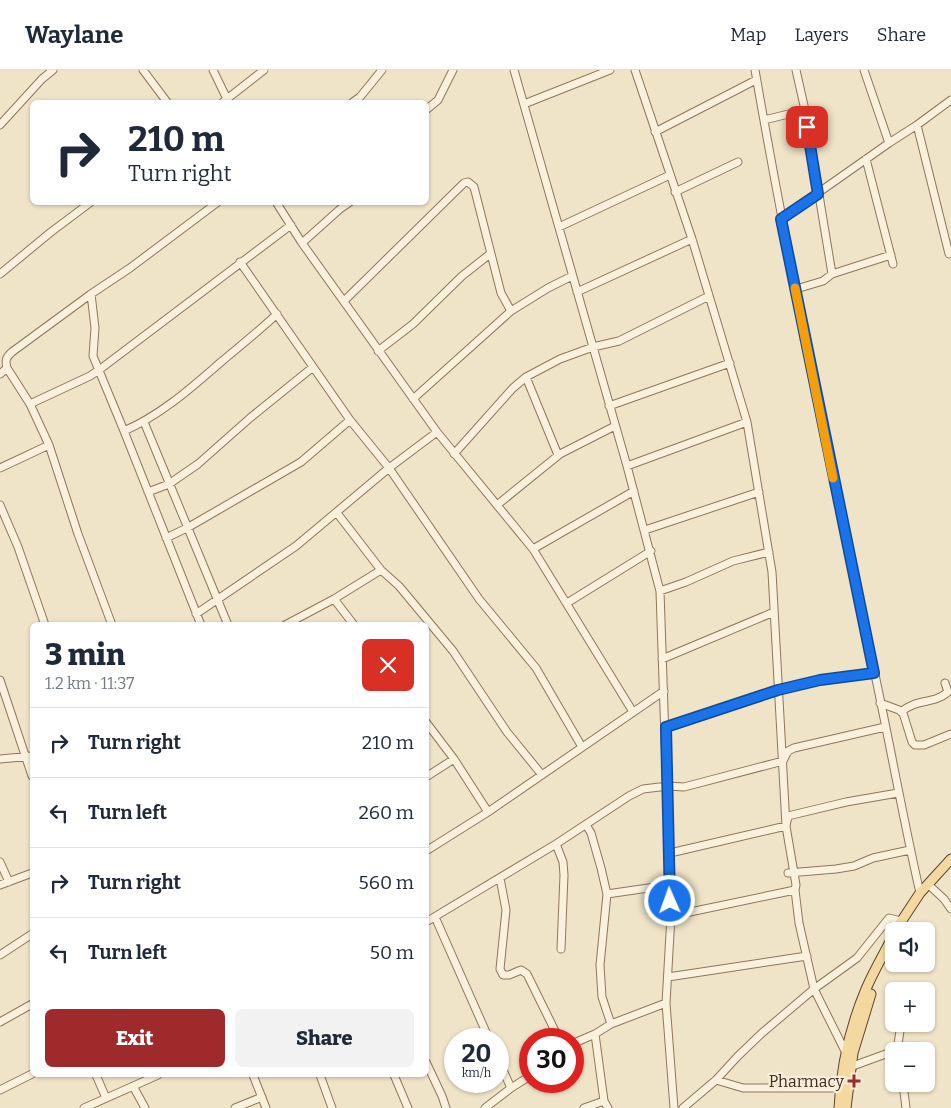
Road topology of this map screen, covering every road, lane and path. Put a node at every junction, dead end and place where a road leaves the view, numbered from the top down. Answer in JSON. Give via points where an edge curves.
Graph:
{"nodes":[{"id":1,"x":53,"y":70,"type":"edge"},
{"id":2,"x":143,"y":70,"type":"edge"},
{"id":3,"x":213,"y":70,"type":"edge"},
{"id":4,"x":264,"y":70,"type":"edge"},
{"id":5,"x":382,"y":70,"type":"edge"},
{"id":6,"x":453,"y":70,"type":"edge"},
{"id":7,"x":514,"y":70,"type":"edge"},
{"id":8,"x":610,"y":70,"type":"edge"},
{"id":9,"x":635,"y":70,"type":"edge"},
{"id":10,"x":755,"y":70,"type":"edge"},
{"id":11,"x":796,"y":70,"type":"edge"},
{"id":12,"x":864,"y":70,"type":"edge"},
{"id":13,"x":756,"y":80,"type":"junction"},
{"id":14,"x":166,"y":100,"type":"edge"},
{"id":15,"x":225,"y":100,"type":"edge"},
{"id":16,"x":226,"y":100,"type":"edge"},
{"id":17,"x":356,"y":100,"type":"edge"},
{"id":18,"x":951,"y":100,"type":"edge"},
{"id":19,"x":524,"y":104,"type":"junction"},
{"id":20,"x":429,"y":108,"type":"edge"},
{"id":21,"x":804,"y":110,"type":"junction"},
{"id":22,"x":764,"y":120,"type":"junction"},
{"id":23,"x":0,"y":125,"type":"edge"},
{"id":24,"x":917,"y":126,"type":"junction"},
{"id":25,"x":655,"y":132,"type":"junction"},
{"id":26,"x":889,"y":143,"type":"junction"},
{"id":27,"x":866,"y":160,"type":"junction"},
{"id":28,"x":738,"y":162,"type":"dead end"},
{"id":29,"x":670,"y":176,"type":"junction"},
{"id":30,"x":675,"y":192,"type":"junction"},
{"id":31,"x":818,"y":194,"type":"junction"},
{"id":32,"x":88,"y":205,"type":"edge"},
{"id":33,"x":214,"y":205,"type":"edge"},
{"id":34,"x":278,"y":205,"type":"edge"},
{"id":35,"x":346,"y":205,"type":"edge"},
{"id":36,"x":781,"y":219,"type":"junction"},
{"id":37,"x":291,"y":225,"type":"junction"},
{"id":38,"x":559,"y":227,"type":"junction"},
{"id":39,"x":692,"y":239,"type":"junction"},
{"id":40,"x":302,"y":243,"type":"junction"},
{"id":41,"x":490,"y":254,"type":"junction"},
{"id":42,"x":949,"y":254,"type":"dead end"},
{"id":43,"x":891,"y":255,"type":"junction"},
{"id":44,"x":240,"y":262,"type":"junction"},
{"id":45,"x":894,"y":264,"type":"dead end"},
{"id":46,"x":0,"y":274,"type":"edge"},
{"id":47,"x":832,"y":274,"type":"junction"},
{"id":48,"x":572,"y":276,"type":"junction"},
{"id":49,"x":796,"y":289,"type":"junction"},
{"id":50,"x":577,"y":292,"type":"junction"},
{"id":51,"x":91,"y":294,"type":"junction"},
{"id":52,"x":709,"y":296,"type":"junction"},
{"id":53,"x":344,"y":301,"type":"junction"},
{"id":54,"x":510,"y":311,"type":"junction"},
{"id":55,"x":277,"y":314,"type":"junction"},
{"id":56,"x":593,"y":347,"type":"junction"},
{"id":57,"x":378,"y":351,"type":"junction"},
{"id":58,"x":730,"y":362,"type":"junction"},
{"id":59,"x":313,"y":367,"type":"junction"},
{"id":60,"x":7,"y":368,"type":"junction"},
{"id":61,"x":99,"y":370,"type":"junction"},
{"id":62,"x":0,"y":374,"type":"edge"},
{"id":63,"x":526,"y":377,"type":"junction"},
{"id":64,"x":413,"y":399,"type":"junction"},
{"id":65,"x":30,"y":404,"type":"junction"},
{"id":66,"x":609,"y":406,"type":"junction"},
{"id":67,"x":350,"y":420,"type":"junction"},
{"id":68,"x":144,"y":422,"type":"junction"},
{"id":69,"x":748,"y":422,"type":"junction"},
{"id":70,"x":615,"y":426,"type":"junction"},
{"id":71,"x":124,"y":431,"type":"junction"},
{"id":72,"x":437,"y":432,"type":"junction"},
{"id":73,"x":49,"y":445,"type":"junction"},
{"id":74,"x":454,"y":454,"type":"junction"},
{"id":75,"x":558,"y":455,"type":"junction"},
{"id":76,"x":628,"y":466,"type":"junction"},
{"id":77,"x":0,"y":468,"type":"edge"},
{"id":78,"x":388,"y":468,"type":"junction"},
{"id":79,"x":169,"y":484,"type":"junction"},
{"id":80,"x":634,"y":491,"type":"junction"},
{"id":81,"x":148,"y":492,"type":"junction"},
{"id":82,"x":759,"y":492,"type":"junction"},
{"id":83,"x":0,"y":505,"type":"edge"},
{"id":84,"x":497,"y":505,"type":"junction"},
{"id":85,"x":337,"y":513,"type":"junction"},
{"id":86,"x":187,"y":528,"type":"junction"},
{"id":87,"x":645,"y":530,"type":"junction"},
{"id":88,"x":166,"y":538,"type":"junction"},
{"id":89,"x":533,"y":549,"type":"junction"},
{"id":90,"x":651,"y":551,"type":"junction"},
{"id":91,"x":769,"y":552,"type":"junction"},
{"id":92,"x":381,"y":570,"type":"junction"},
{"id":93,"x":660,"y":591,"type":"junction"},
{"id":94,"x":334,"y":598,"type":"junction"},
{"id":95,"x":218,"y":600,"type":"junction"},
{"id":96,"x":567,"y":603,"type":"junction"},
{"id":97,"x":774,"y":612,"type":"junction"},
{"id":98,"x":196,"y":614,"type":"junction"},
{"id":99,"x":44,"y":622,"type":"edge"},
{"id":100,"x":111,"y":622,"type":"edge"},
{"id":101,"x":200,"y":622,"type":"edge"},
{"id":102,"x":227,"y":622,"type":"edge"},
{"id":103,"x":290,"y":622,"type":"edge"},
{"id":104,"x":352,"y":622,"type":"edge"},
{"id":105,"x":429,"y":622,"type":"edge"},
{"id":106,"x":429,"y":622,"type":"edge"},
{"id":107,"x":662,"y":659,"type":"junction"},
{"id":108,"x":874,"y":673,"type":"junction"},
{"id":109,"x":0,"y":680,"type":"edge"},
{"id":110,"x":945,"y":683,"type":"dead end"},
{"id":111,"x":664,"y":690,"type":"junction"},
{"id":112,"x":778,"y":690,"type":"junction"},
{"id":113,"x":880,"y":703,"type":"junction"},
{"id":114,"x":633,"y":712,"type":"junction"},
{"id":115,"x":902,"y":712,"type":"junction"},
{"id":116,"x":429,"y":726,"type":"edge"},
{"id":117,"x":666,"y":727,"type":"junction"},
{"id":118,"x":885,"y":727,"type":"junction"},
{"id":119,"x":951,"y":734,"type":"edge"},
{"id":120,"x":582,"y":747,"type":"junction"},
{"id":121,"x":29,"y":756,"type":"edge"},
{"id":122,"x":0,"y":759,"type":"edge"},
{"id":123,"x":454,"y":760,"type":"junction"},
{"id":124,"x":782,"y":761,"type":"junction"},
{"id":125,"x":429,"y":775,"type":"edge"},
{"id":126,"x":542,"y":775,"type":"junction"},
{"id":127,"x":668,"y":786,"type":"junction"},
{"id":128,"x":898,"y":794,"type":"junction"},
{"id":129,"x":488,"y":812,"type":"junction"},
{"id":130,"x":586,"y":825,"type":"junction"},
{"id":131,"x":786,"y":826,"type":"junction"},
{"id":132,"x":556,"y":844,"type":"junction"},
{"id":133,"x":429,"y":849,"type":"edge"},
{"id":134,"x":910,"y":850,"type":"junction"},
{"id":135,"x":670,"y":853,"type":"junction"},
{"id":136,"x":951,"y":859,"type":"edge"},
{"id":137,"x":0,"y":862,"type":"edge"},
{"id":138,"x":951,"y":867,"type":"edge"},
{"id":139,"x":788,"y":873,"type":"dead end"},
{"id":140,"x":30,"y":875,"type":"edge"},
{"id":141,"x":500,"y":878,"type":"junction"},
{"id":142,"x":9,"y":882,"type":"junction"},
{"id":143,"x":0,"y":885,"type":"edge"},
{"id":144,"x":669,"y":885,"type":"junction"},
{"id":145,"x":931,"y":887,"type":"junction"},
{"id":146,"x":795,"y":890,"type":"junction"},
{"id":147,"x":920,"y":892,"type":"junction"},
{"id":148,"x":607,"y":894,"type":"junction"},
{"id":149,"x":951,"y":909,"type":"edge"},
{"id":150,"x":671,"y":916,"type":"junction"},
{"id":151,"x":435,"y":917,"type":"junction"},
{"id":152,"x":429,"y":920,"type":"edge"},
{"id":153,"x":901,"y":921,"type":"joint"},
{"id":154,"x":907,"y":922,"type":"edge"},
{"id":155,"x":30,"y":935,"type":"edge"},
{"id":156,"x":562,"y":949,"type":"dead end"},
{"id":157,"x":885,"y":953,"type":"edge"},
{"id":158,"x":0,"y":955,"type":"edge"},
{"id":159,"x":807,"y":956,"type":"junction"},
{"id":160,"x":885,"y":964,"type":"edge"},
{"id":161,"x":668,"y":977,"type":"junction"},
{"id":162,"x":814,"y":988,"type":"junction"},
{"id":163,"x":666,"y":1003,"type":"junction"},
{"id":164,"x":30,"y":1005,"type":"edge"},
{"id":165,"x":0,"y":1022,"type":"edge"},
{"id":166,"x":611,"y":1024,"type":"junction"},
{"id":167,"x":483,"y":1028,"type":"edge"},
{"id":168,"x":554,"y":1028,"type":"edge"},
{"id":169,"x":595,"y":1034,"type":"junction"},
{"id":170,"x":584,"y":1039,"type":"edge"},
{"id":171,"x":846,"y":1053,"type":"junction"},
{"id":172,"x":885,"y":1055,"type":"edge"},
{"id":173,"x":850,"y":1067,"type":"junction"},
{"id":174,"x":429,"y":1068,"type":"edge"},
{"id":175,"x":30,"y":1075,"type":"edge"},
{"id":176,"x":97,"y":1077,"type":"edge"},
{"id":177,"x":153,"y":1077,"type":"edge"},
{"id":178,"x":254,"y":1077,"type":"edge"},
{"id":179,"x":321,"y":1077,"type":"edge"},
{"id":180,"x":395,"y":1077,"type":"edge"},
{"id":181,"x":716,"y":1080,"type":"junction"},
{"id":182,"x":519,"y":1083,"type":"edge"},
{"id":183,"x":509,"y":1084,"type":"edge"},
{"id":184,"x":133,"y":1086,"type":"junction"},
{"id":185,"x":511,"y":1088,"type":"junction"},
{"id":186,"x":840,"y":1088,"type":"junction"},
{"id":187,"x":0,"y":1090,"type":"edge"},
{"id":188,"x":904,"y":1092,"type":"edge"},
{"id":189,"x":262,"y":1097,"type":"junction"},
{"id":190,"x":106,"y":1098,"type":"junction"},
{"id":191,"x":606,"y":1105,"type":"edge"},
{"id":192,"x":84,"y":1108,"type":"edge"},
{"id":193,"x":145,"y":1108,"type":"edge"},
{"id":194,"x":235,"y":1108,"type":"edge"},
{"id":195,"x":266,"y":1108,"type":"edge"},
{"id":196,"x":332,"y":1108,"type":"edge"},
{"id":197,"x":408,"y":1108,"type":"edge"},
{"id":198,"x":446,"y":1108,"type":"edge"},
{"id":199,"x":485,"y":1108,"type":"edge"},
{"id":200,"x":584,"y":1108,"type":"edge"},
{"id":201,"x":674,"y":1108,"type":"edge"},
{"id":202,"x":684,"y":1108,"type":"edge"},
{"id":203,"x":839,"y":1108,"type":"edge"},
{"id":204,"x":846,"y":1108,"type":"edge"},
{"id":205,"x":906,"y":1108,"type":"edge"}],
"edges":[{"from":1,"to":23,"type":"street"},
{"from":2,"to":14,"type":"street"},
{"from":3,"to":15,"type":"street"},
{"from":4,"to":16,"type":"street"},
{"from":5,"to":17,"type":"street"},
{"from":6,"to":20,"type":"street","via":[[438,100]]},
{"from":7,"to":19,"type":"street"},
{"from":8,"to":19,"type":"street"},
{"from":9,"to":25,"type":"street"},
{"from":10,"to":13,"type":"street"},
{"from":11,"to":21,"type":"street"},
{"from":12,"to":26,"type":"street"},
{"from":13,"to":22,"type":"street"},
{"from":13,"to":25,"type":"street"},
{"from":18,"to":24,"type":"street"},
{"from":19,"to":38,"type":"street"},
{"from":21,"to":22,"type":"street"},
{"from":21,"to":31,"type":"street"},
{"from":22,"to":36,"type":"street"},
{"from":24,"to":26,"type":"street"},
{"from":24,"to":42,"type":"street"},
{"from":25,"to":29,"type":"street"},
{"from":26,"to":27,"type":"street"},
{"from":27,"to":31,"type":"street"},
{"from":27,"to":43,"type":"street"},
{"from":28,"to":30,"type":"street"},
{"from":29,"to":30,"type":"street"},
{"from":29,"to":38,"type":"street"},
{"from":30,"to":39,"type":"street"},
{"from":31,"to":36,"type":"street"},
{"from":31,"to":47,"type":"street"},
{"from":32,"to":46,"type":"street"},
{"from":33,"to":51,"type":"street"},
{"from":34,"to":37,"type":"street"},
{"from":35,"to":40,"type":"street"},
{"from":36,"to":49,"type":"street"},
{"from":37,"to":40,"type":"street"},
{"from":37,"to":44,"type":"street"},
{"from":38,"to":48,"type":"street"},
{"from":39,"to":50,"type":"street"},
{"from":39,"to":52,"type":"street"},
{"from":40,"to":53,"type":"street"},
{"from":41,"to":53,"type":"street","via":[[474,187],[464,183]]},
{"from":41,"to":54,"type":"street","via":[[501,293]]},
{"from":41,"to":57,"type":"street","via":[[462,276],[413,324]]},
{"from":43,"to":45,"type":"street"},
{"from":43,"to":47,"type":"street"},
{"from":44,"to":55,"type":"street"},
{"from":44,"to":61,"type":"street"},
{"from":47,"to":49,"type":"street","via":[[823,282]]},
{"from":48,"to":50,"type":"street"},
{"from":48,"to":54,"type":"street"},
{"from":49,"to":108,"type":"street"},
{"from":50,"to":56,"type":"street"},
{"from":51,"to":60,"type":"street","via":[[7,356]]},
{"from":51,"to":61,"type":"street","via":[[95,328],[93,356]]},
{"from":52,"to":56,"type":"street","via":[[619,341]]},
{"from":52,"to":58,"type":"street"},
{"from":53,"to":57,"type":"street"},
{"from":54,"to":64,"type":"street"},
{"from":55,"to":59,"type":"street"},
{"from":55,"to":68,"type":"street","via":[[257,334]]},
{"from":56,"to":63,"type":"street","via":[[560,359]]},
{"from":56,"to":66,"type":"street"},
{"from":57,"to":64,"type":"street"},
{"from":58,"to":66,"type":"street"},
{"from":58,"to":69,"type":"street"},
{"from":59,"to":67,"type":"street"},
{"from":59,"to":79,"type":"street","via":[[198,464]]},
{"from":60,"to":62,"type":"street"},
{"from":60,"to":65,"type":"street"},
{"from":61,"to":65,"type":"street"},
{"from":61,"to":71,"type":"street"},
{"from":63,"to":74,"type":"street"},
{"from":63,"to":75,"type":"street"},
{"from":64,"to":72,"type":"street"},
{"from":65,"to":73,"type":"street"},
{"from":66,"to":70,"type":"street"},
{"from":67,"to":78,"type":"street"},
{"from":67,"to":86,"type":"street","via":[[301,462]]},
{"from":68,"to":71,"type":"street"},
{"from":68,"to":79,"type":"street"},
{"from":69,"to":76,"type":"street"},
{"from":69,"to":82,"type":"street"},
{"from":70,"to":75,"type":"street"},
{"from":70,"to":76,"type":"street"},
{"from":71,"to":81,"type":"street"},
{"from":72,"to":74,"type":"street"},
{"from":72,"to":78,"type":"street"},
{"from":73,"to":77,"type":"street"},
{"from":73,"to":100,"type":"street"},
{"from":74,"to":84,"type":"street"},
{"from":75,"to":84,"type":"street"},
{"from":76,"to":80,"type":"street"},
{"from":78,"to":85,"type":"street"},
{"from":78,"to":120,"type":"street","via":[[479,599],[536,668]]},
{"from":79,"to":81,"type":"street"},
{"from":79,"to":86,"type":"street"},
{"from":80,"to":87,"type":"street"},
{"from":80,"to":89,"type":"street"},
{"from":81,"to":88,"type":"street"},
{"from":82,"to":87,"type":"street"},
{"from":82,"to":91,"type":"street"},
{"from":83,"to":99,"type":"street"},
{"from":84,"to":89,"type":"street"},
{"from":85,"to":92,"type":"street"},
{"from":85,"to":95,"type":"street"},
{"from":86,"to":88,"type":"street"},
{"from":86,"to":95,"type":"street"},
{"from":87,"to":90,"type":"street"},
{"from":88,"to":98,"type":"street"},
{"from":89,"to":96,"type":"street"},
{"from":90,"to":93,"type":"street"},
{"from":90,"to":96,"type":"street"},
{"from":91,"to":93,"type":"street","via":[[733,561]]},
{"from":91,"to":97,"type":"street"},
{"from":92,"to":94,"type":"street"},
{"from":92,"to":106,"type":"street"},
{"from":93,"to":107,"type":"street"},
{"from":94,"to":103,"type":"street"},
{"from":94,"to":104,"type":"street"},
{"from":95,"to":98,"type":"street"},
{"from":95,"to":102,"type":"street"},
{"from":96,"to":114,"type":"street"},
{"from":97,"to":107,"type":"street"},
{"from":97,"to":112,"type":"street"},
{"from":98,"to":101,"type":"street"},
{"from":105,"to":126,"type":"street","via":[[453,651],[507,732]]},
{"from":107,"to":111,"type":"street"},
{"from":108,"to":112,"type":"street","via":[[820,680]]},
{"from":108,"to":113,"type":"street"},
{"from":109,"to":121,"type":"street"},
{"from":110,"to":115,"type":"street","via":[[946,694],[937,700],[917,702]]},
{"from":111,"to":114,"type":"street"},
{"from":111,"to":117,"type":"street"},
{"from":112,"to":117,"type":"street"},
{"from":112,"to":124,"type":"street"},
{"from":113,"to":115,"type":"street"},
{"from":113,"to":118,"type":"street"},
{"from":114,"to":120,"type":"street"},
{"from":115,"to":119,"type":"street","via":[[915,745],[924,745]]},
{"from":116,"to":123,"type":"street"},
{"from":117,"to":127,"type":"street"},
{"from":118,"to":124,"type":"street","via":[[794,748]]},
{"from":118,"to":128,"type":"street"},
{"from":120,"to":126,"type":"street"},
{"from":121,"to":122,"type":"street"},
{"from":123,"to":125,"type":"street"},
{"from":123,"to":129,"type":"street"},
{"from":124,"to":127,"type":"street","via":[[684,787]]},
{"from":124,"to":131,"type":"street"},
{"from":126,"to":129,"type":"street"},
{"from":127,"to":130,"type":"street","via":[[643,789]]},
{"from":127,"to":135,"type":"street"},
{"from":128,"to":131,"type":"street","via":[[788,816]]},
{"from":128,"to":134,"type":"street"},
{"from":129,"to":133,"type":"street"},
{"from":130,"to":132,"type":"street"},
{"from":130,"to":148,"type":"street"},
{"from":131,"to":135,"type":"street"},
{"from":131,"to":146,"type":"street"},
{"from":132,"to":141,"type":"street"},
{"from":132,"to":156,"type":"street","via":[[564,875]]},
{"from":134,"to":139,"type":"street","via":[[854,866]]},
{"from":134,"to":147,"type":"street"},
{"from":135,"to":144,"type":"street"},
{"from":136,"to":147,"type":"main road"},
{"from":137,"to":142,"type":"street"},
{"from":138,"to":145,"type":"main road"},
{"from":140,"to":142,"type":"street"},
{"from":141,"to":151,"type":"street"},
{"from":141,"to":168,"type":"street","via":[[506,910],[500,969],[503,975],[521,970],[527,974]]},
{"from":142,"to":143,"type":"street"},
{"from":144,"to":148,"type":"street"},
{"from":144,"to":150,"type":"street"},
{"from":145,"to":149,"type":"street"},
{"from":145,"to":154,"type":"main road"},
{"from":146,"to":150,"type":"street"},
{"from":146,"to":159,"type":"street"},
{"from":147,"to":153,"type":"main road"},
{"from":148,"to":166,"type":"street","via":[[600,965],[602,997]]},
{"from":150,"to":161,"type":"street"},
{"from":151,"to":152,"type":"street"},
{"from":151,"to":167,"type":"street"},
{"from":153,"to":162,"type":"street","via":[[889,918],[856,958]]},
{"from":155,"to":158,"type":"street"},
{"from":157,"to":171,"type":"main road","via":[[866,990]]},
{"from":159,"to":161,"type":"street"},
{"from":159,"to":162,"type":"street"},
{"from":160,"to":173,"type":"main road","via":[[871,993]]},
{"from":161,"to":163,"type":"street"},
{"from":162,"to":171,"type":"street"},
{"from":162,"to":181,"type":"street","via":[[762,1033]]},
{"from":163,"to":166,"type":"street"},
{"from":163,"to":201,"type":"street"},
{"from":164,"to":165,"type":"street"},
{"from":166,"to":169,"type":"street"},
{"from":169,"to":170,"type":"street"},
{"from":169,"to":191,"type":"street"},
{"from":171,"to":186,"type":"main road"},
{"from":172,"to":173,"type":"street"},
{"from":173,"to":204,"type":"main road"},
{"from":174,"to":198,"type":"street"},
{"from":175,"to":187,"type":"street"},
{"from":176,"to":190,"type":"street"},
{"from":177,"to":184,"type":"street"},
{"from":178,"to":189,"type":"street"},
{"from":179,"to":196,"type":"street"},
{"from":180,"to":197,"type":"street"},
{"from":181,"to":186,"type":"street","via":[[743,1088]]},
{"from":181,"to":202,"type":"street"},
{"from":182,"to":185,"type":"street"},
{"from":183,"to":185,"type":"street"},
{"from":184,"to":190,"type":"street"},
{"from":184,"to":193,"type":"street"},
{"from":185,"to":199,"type":"street"},
{"from":186,"to":203,"type":"main road"},
{"from":188,"to":205,"type":"street"},
{"from":189,"to":194,"type":"street"},
{"from":189,"to":195,"type":"street"},
{"from":190,"to":192,"type":"street"},
{"from":191,"to":200,"type":"street"}]}
